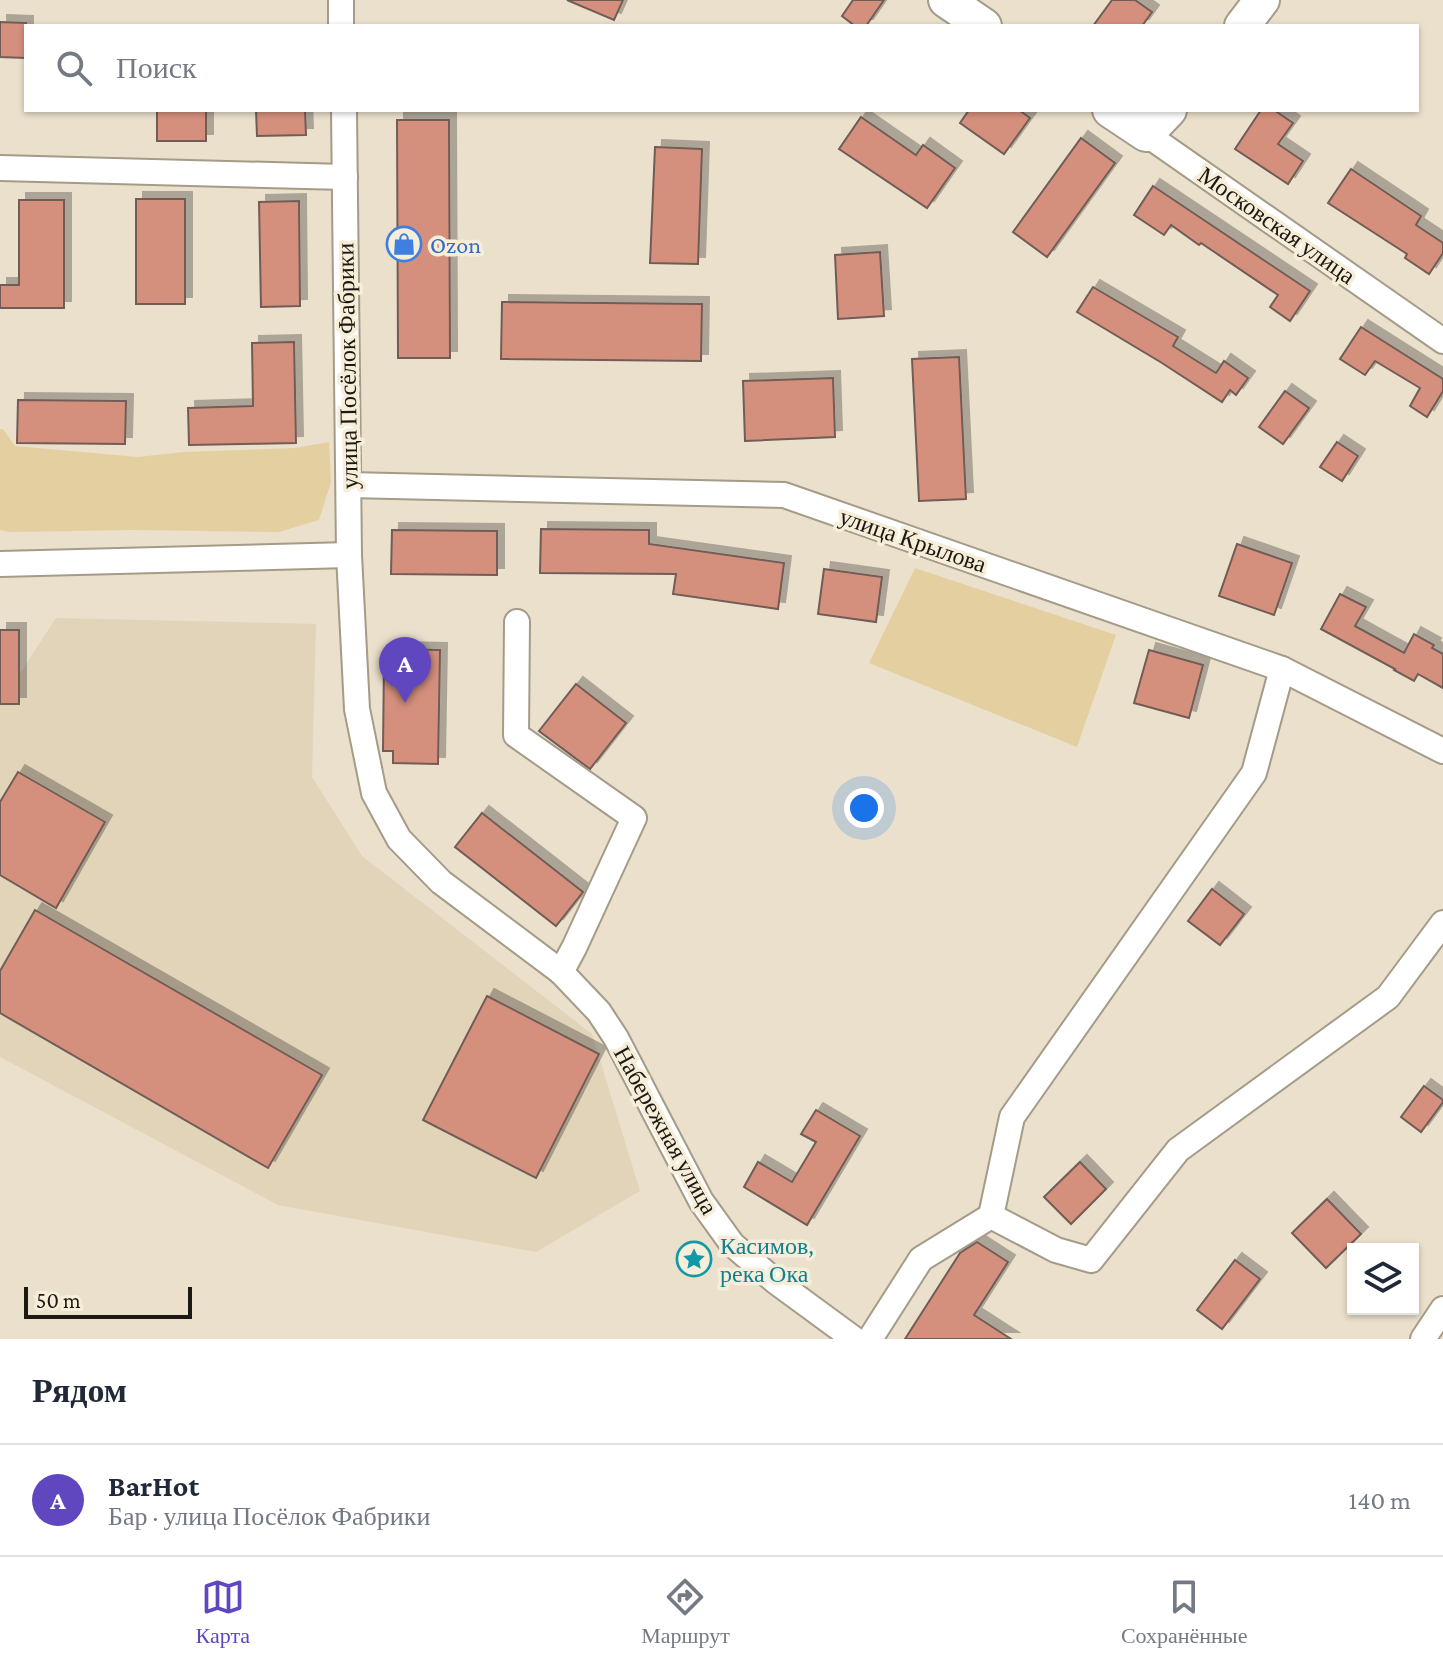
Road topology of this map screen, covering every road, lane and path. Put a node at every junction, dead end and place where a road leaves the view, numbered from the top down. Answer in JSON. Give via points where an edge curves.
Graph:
{"nodes":[{"id":1,"x":341,"y":0,"type":"edge"},
{"id":2,"x":946,"y":0,"type":"edge"},
{"id":3,"x":1262,"y":0,"type":"edge"},
{"id":4,"x":341,"y":24,"type":"edge"},
{"id":5,"x":981,"y":24,"type":"edge"},
{"id":6,"x":1244,"y":24,"type":"edge"},
{"id":7,"x":344,"y":112,"type":"edge"},
{"id":8,"x":1118,"y":112,"type":"edge"},
{"id":9,"x":1157,"y":122,"type":"edge"},
{"id":10,"x":0,"y":168,"type":"edge"},
{"id":11,"x":345,"y":177,"type":"junction"},
{"id":12,"x":1443,"y":341,"type":"edge"},
{"id":13,"x":349,"y":485,"type":"junction"},
{"id":14,"x":349,"y":555,"type":"junction"},
{"id":15,"x":0,"y":564,"type":"edge"},
{"id":16,"x":517,"y":622,"type":"dead end"},
{"id":17,"x":1282,"y":669,"type":"junction"},
{"id":18,"x":1443,"y":751,"type":"edge"},
{"id":19,"x":1443,"y":923,"type":"edge"},
{"id":20,"x":561,"y":972,"type":"junction"},
{"id":21,"x":991,"y":1216,"type":"junction"},
{"id":22,"x":1443,"y":1309,"type":"edge"},
{"id":23,"x":854,"y":1339,"type":"edge"},
{"id":24,"x":870,"y":1339,"type":"edge"},
{"id":25,"x":1423,"y":1339,"type":"edge"}],
"edges":[{"from":1,"to":4,"type":"street"},
{"from":2,"to":5,"type":"main road"},
{"from":3,"to":6,"type":"main road"},
{"from":7,"to":11,"type":"street","name":"улица Посёлок Фабрики"},
{"from":8,"to":9,"type":"main road","name":"Московская улица"},
{"from":9,"to":12,"type":"street","name":"Московская улица"},
{"from":10,"to":11,"type":"street"},
{"from":11,"to":13,"type":"street","name":"улица Посёлок Фабрики"},
{"from":13,"to":14,"type":"street","name":"улица Посёлок Фабрики"},
{"from":13,"to":17,"type":"street","name":"улица Крылова","via":[[784,495]]},
{"from":14,"to":15,"type":"street"},
{"from":14,"to":20,"type":"street","name":"улица Посёлок Фабрики","via":[[357,709],[374,793],[399,839],[441,882]]},
{"from":16,"to":20,"type":"street","via":[[516,735],[634,818]]},
{"from":17,"to":18,"type":"street","name":"улица Крылова"},
{"from":17,"to":21,"type":"street","via":[[1254,773],[1012,1117]]},
{"from":19,"to":21,"type":"street","via":[[1388,997],[1178,1150],[1091,1260],[1056,1250]]},
{"from":20,"to":23,"type":"street","name":"Набережная улица","via":[[616,1038],[701,1201],[732,1244]]},
{"from":21,"to":24,"type":"street","via":[[921,1259]]},
{"from":22,"to":25,"type":"street"}]}
